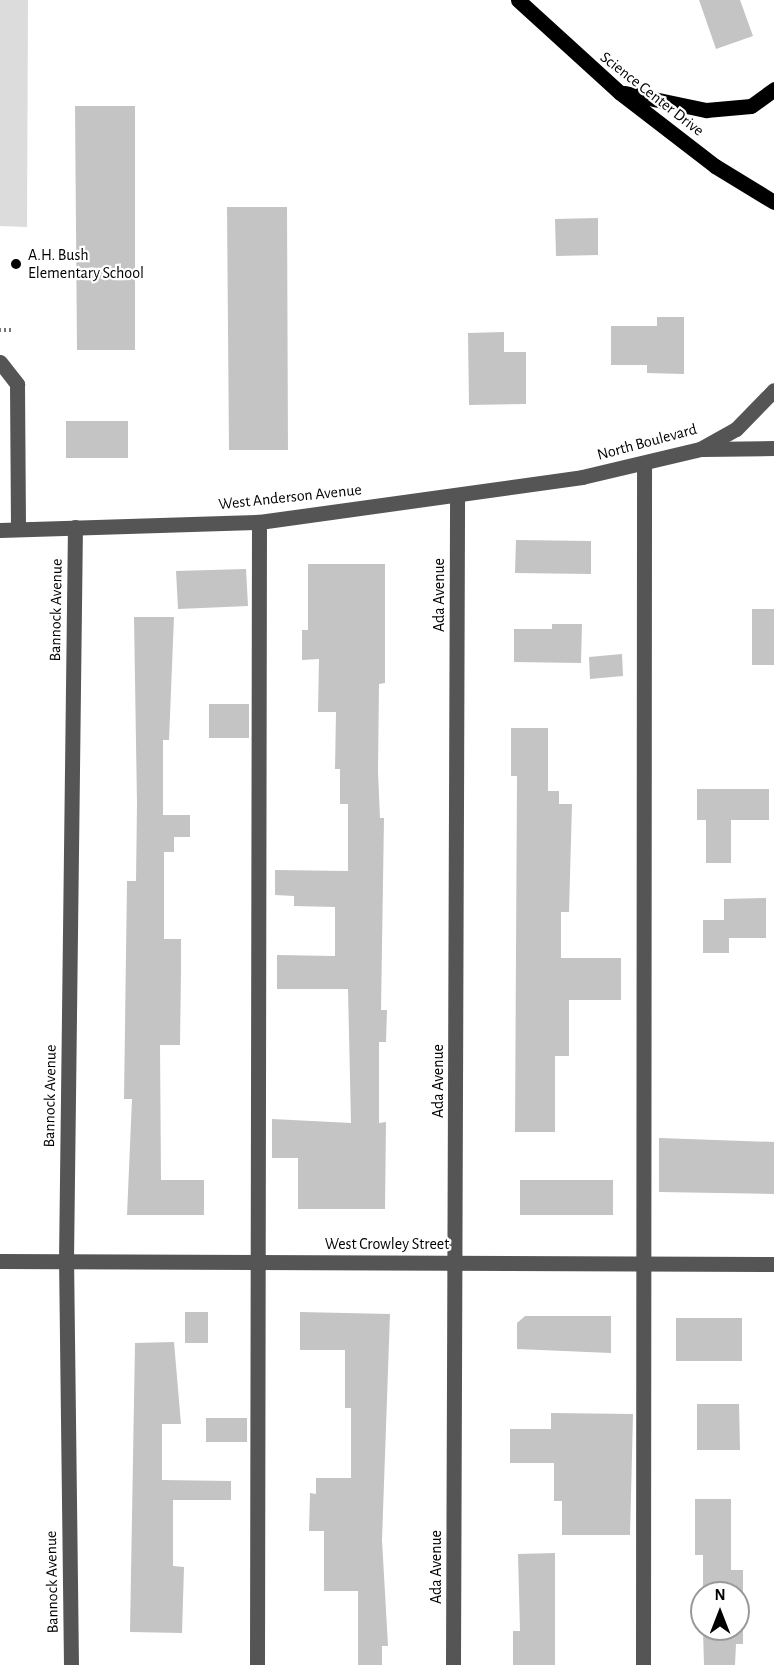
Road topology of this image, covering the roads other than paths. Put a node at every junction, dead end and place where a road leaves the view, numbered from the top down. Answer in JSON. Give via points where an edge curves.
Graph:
{"nodes":[{"id":1,"x":518,"y":0,"type":"edge"},
{"id":2,"x":774,"y":90,"type":"edge"},
{"id":3,"x":619,"y":92,"type":"junction"},
{"id":4,"x":774,"y":202,"type":"edge"},
{"id":5,"x":0,"y":362,"type":"edge"},
{"id":6,"x":774,"y":390,"type":"edge"},
{"id":7,"x":774,"y":448,"type":"edge"},
{"id":8,"x":700,"y":449,"type":"junction"},
{"id":9,"x":644,"y":463,"type":"junction"},
{"id":10,"x":582,"y":477,"type":"joint"},
{"id":11,"x":457,"y":496,"type":"junction"},
{"id":12,"x":259,"y":522,"type":"junction"},
{"id":13,"x":75,"y":527,"type":"junction"},
{"id":14,"x":18,"y":529,"type":"junction"},
{"id":15,"x":0,"y":530,"type":"edge"},
{"id":16,"x":0,"y":1261,"type":"edge"},
{"id":17,"x":66,"y":1261,"type":"junction"},
{"id":18,"x":258,"y":1262,"type":"junction"},
{"id":19,"x":456,"y":1262,"type":"junction"},
{"id":20,"x":643,"y":1264,"type":"junction"},
{"id":21,"x":774,"y":1264,"type":"edge"},
{"id":22,"x":71,"y":1665,"type":"edge"},
{"id":23,"x":257,"y":1665,"type":"edge"},
{"id":24,"x":453,"y":1665,"type":"edge"},
{"id":25,"x":643,"y":1665,"type":"edge"}],
"edges":[{"from":1,"to":3,"type":"main road","name":"Science Center Drive"},
{"from":2,"to":3,"type":"main road","via":[[751,106],[706,110]]},
{"from":3,"to":4,"type":"main road","name":"Science Center Drive","via":[[715,166]]},
{"from":5,"to":14,"type":"street","via":[[17,384]]},
{"from":6,"to":8,"type":"street","name":"North Boulevard","via":[[736,429]]},
{"from":7,"to":8,"type":"street"},
{"from":8,"to":9,"type":"street","name":"North Boulevard"},
{"from":9,"to":10,"type":"street","name":"North Boulevard"},
{"from":9,"to":20,"type":"street"},
{"from":10,"to":11,"type":"street","name":"West Anderson Avenue"},
{"from":11,"to":12,"type":"street","name":"West Anderson Avenue"},
{"from":11,"to":19,"type":"street","name":"Ada Avenue"},
{"from":12,"to":13,"type":"street","name":"West Anderson Avenue"},
{"from":12,"to":18,"type":"street"},
{"from":13,"to":14,"type":"street","name":"West Anderson Avenue"},
{"from":13,"to":17,"type":"street","name":"Bannock Avenue"},
{"from":14,"to":15,"type":"street","name":"West Anderson Avenue"},
{"from":16,"to":17,"type":"street","name":"West Crowley Street"},
{"from":17,"to":18,"type":"street","name":"West Crowley Street"},
{"from":17,"to":22,"type":"street","name":"Bannock Avenue"},
{"from":18,"to":19,"type":"street","name":"West Crowley Street"},
{"from":18,"to":23,"type":"street"},
{"from":19,"to":20,"type":"street","name":"West Crowley Street"},
{"from":19,"to":24,"type":"street","name":"Ada Avenue"},
{"from":20,"to":21,"type":"street","name":"West Crowley Street"},
{"from":20,"to":25,"type":"street"}]}
